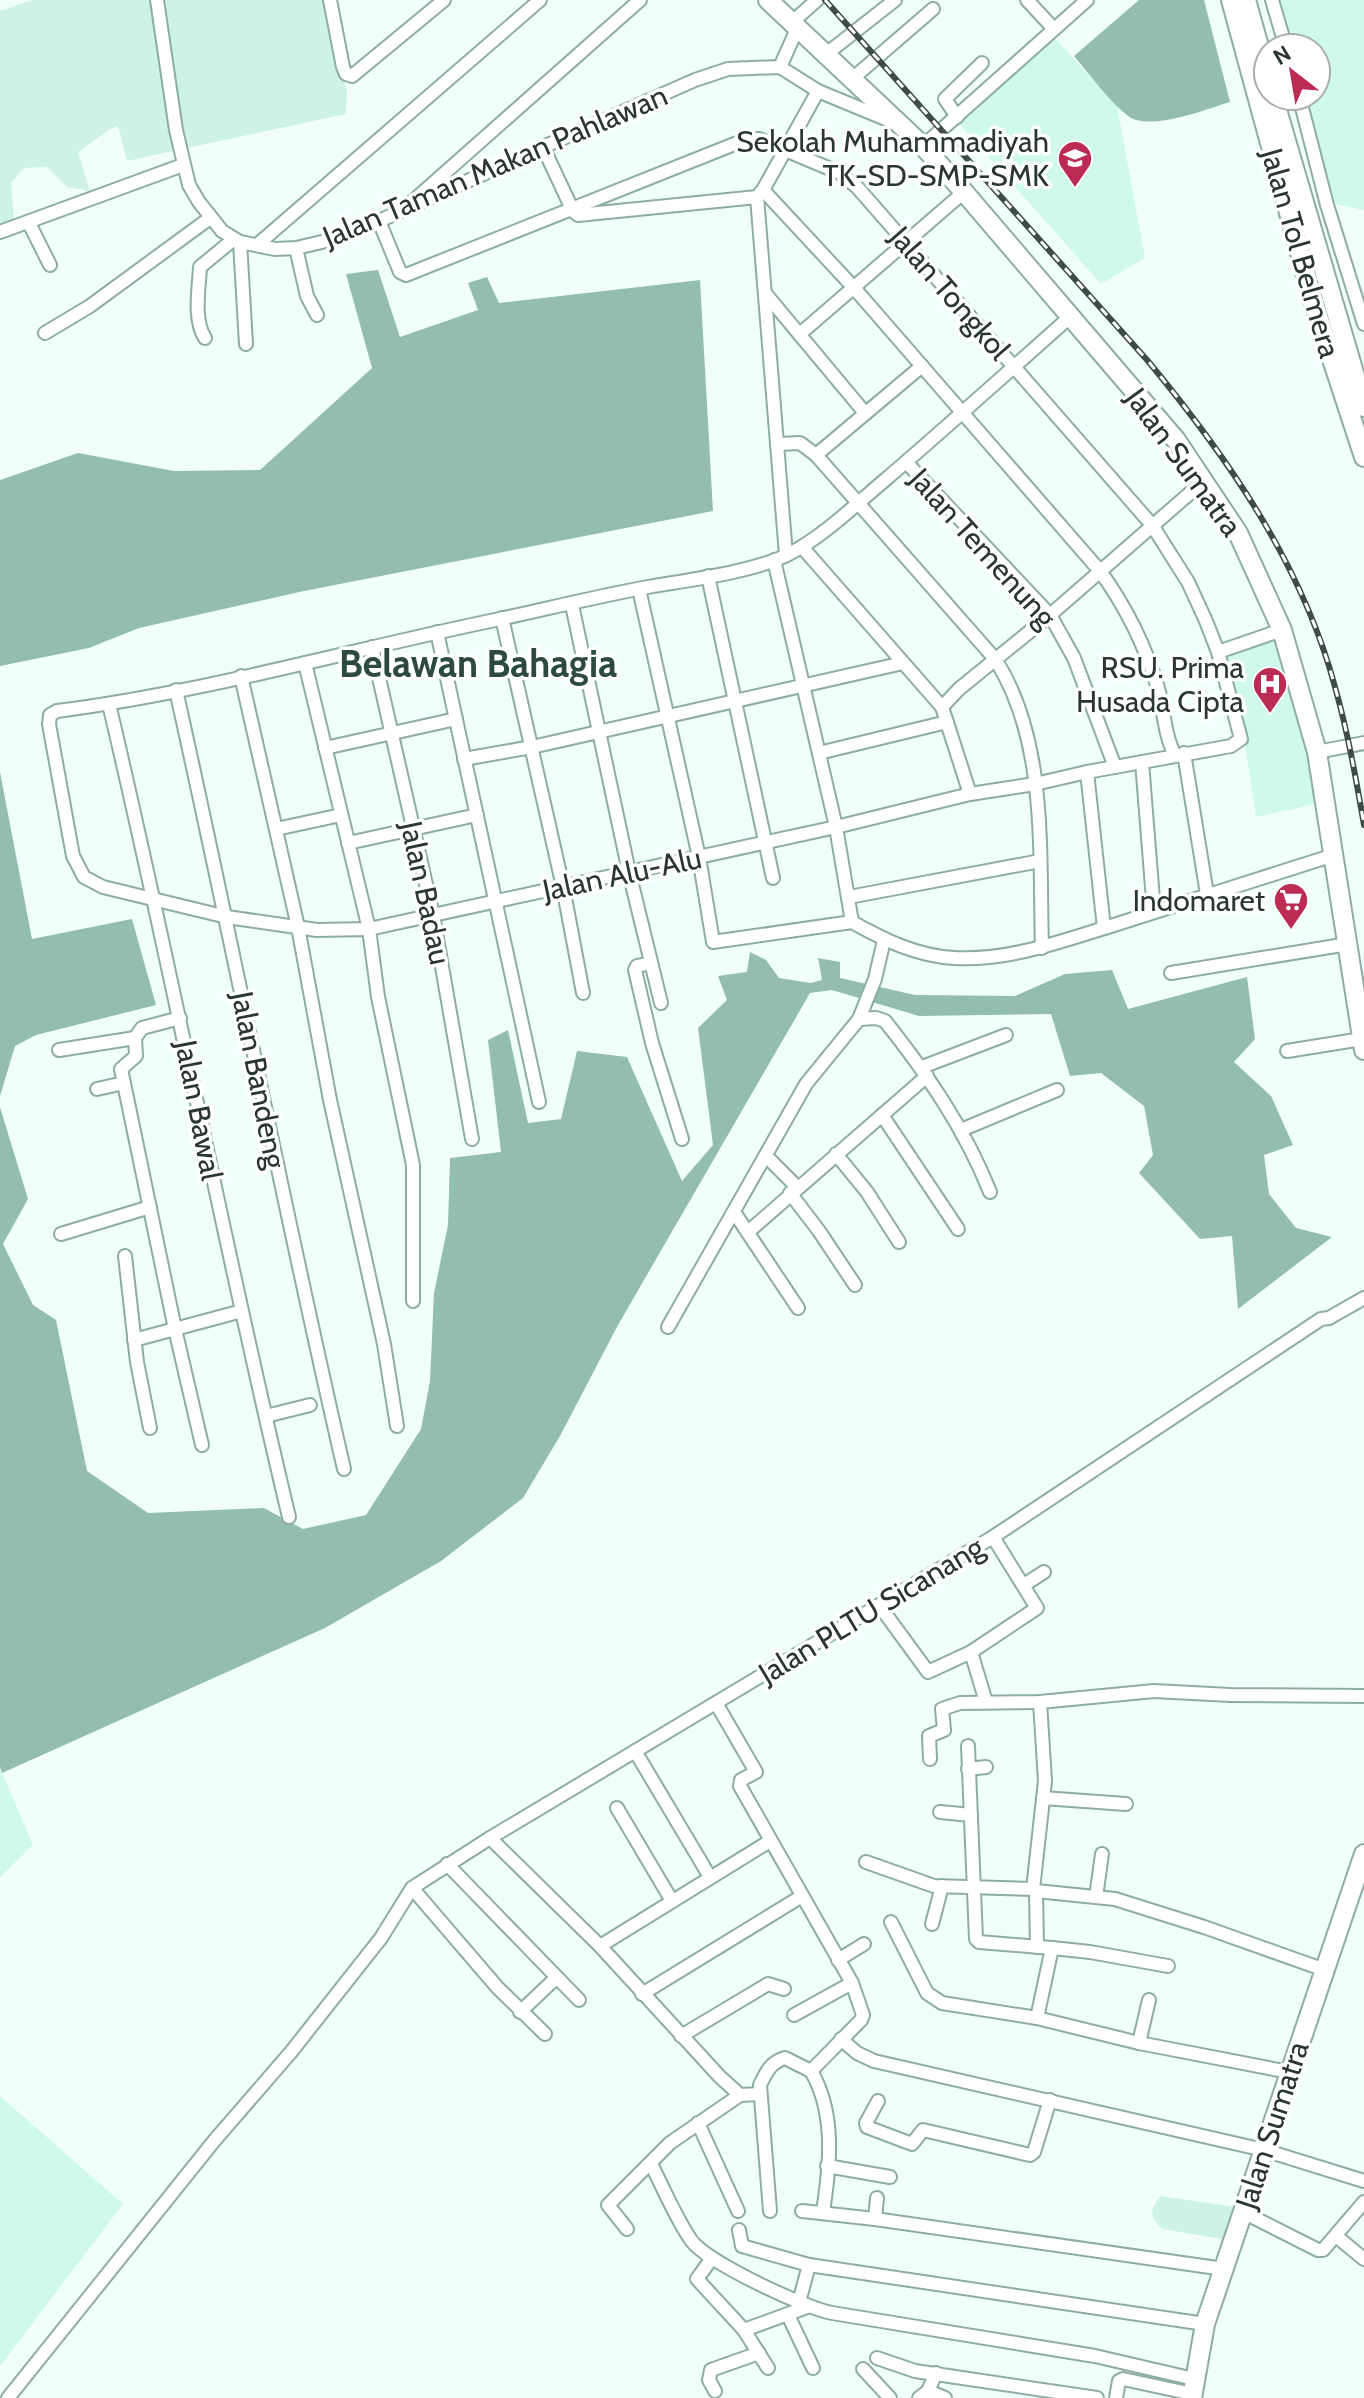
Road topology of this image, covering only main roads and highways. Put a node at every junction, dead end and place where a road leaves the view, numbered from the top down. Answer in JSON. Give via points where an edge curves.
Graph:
{"nodes":[{"id":1,"x":768,"y":0,"type":"edge"},
{"id":2,"x":1231,"y":0,"type":"edge"},
{"id":3,"x":1246,"y":0,"type":"edge"},
{"id":4,"x":1255,"y":32,"type":"edge"},
{"id":5,"x":1278,"y":112,"type":"edge"},
{"id":6,"x":1364,"y":407,"type":"edge"},
{"id":7,"x":1364,"y":457,"type":"edge"},
{"id":8,"x":1363,"y":1044,"type":"edge"},
{"id":9,"x":1364,"y":1856,"type":"edge"},
{"id":10,"x":1193,"y":2390,"type":"edge"}],
"edges":[{"from":1,"to":8,"type":"highway","name":"Jalan Sumatra","via":[[923,146],[964,192],[1176,440],[1238,533],[1282,630],[1317,752]]},
{"from":2,"to":7,"type":"highway","name":"Jalan Tol Belmera","via":[[1313,301]]},
{"from":3,"to":4,"type":"highway"},
{"from":5,"to":6,"type":"highway","name":"Jalan Tol Belmera"},
{"from":9,"to":10,"type":"highway","name":"Jalan Sumatra","via":[[1205,2324]]}]}
